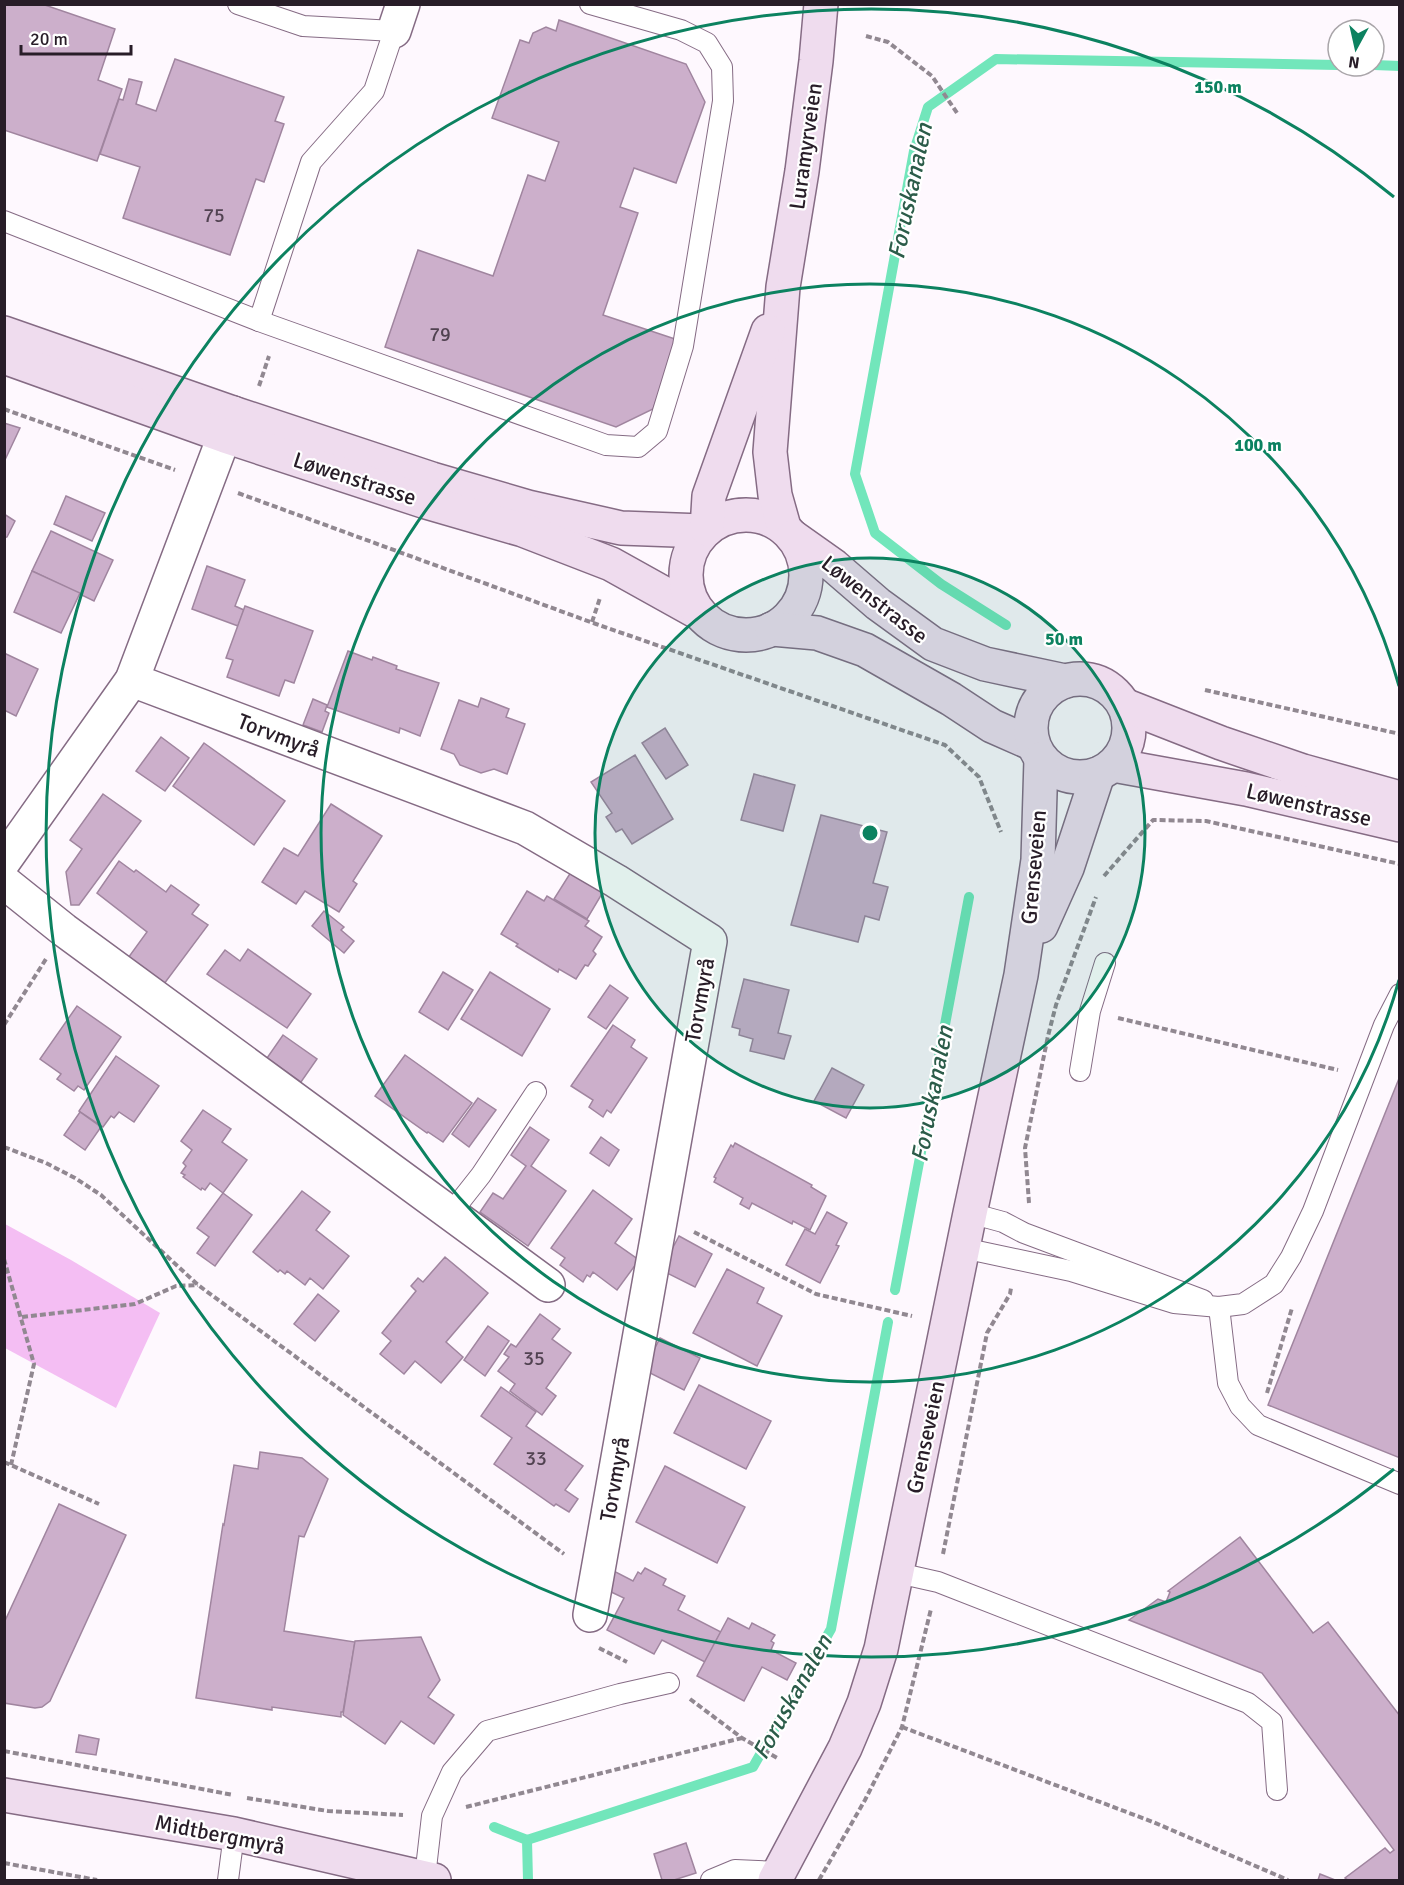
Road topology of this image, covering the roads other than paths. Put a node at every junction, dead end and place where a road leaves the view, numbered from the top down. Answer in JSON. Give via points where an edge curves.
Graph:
{"nodes":[{"id":1,"x":238,"y":4,"type":"edge"},
{"id":2,"x":590,"y":4,"type":"edge"},
{"id":3,"x":821,"y":4,"type":"edge"},
{"id":4,"x":399,"y":17,"type":"edge"},
{"id":5,"x":4,"y":221,"type":"edge"},
{"id":6,"x":783,"y":287,"type":"junction"},
{"id":7,"x":259,"y":321,"type":"junction"},
{"id":8,"x":4,"y":333,"type":"edge"},
{"id":9,"x":4,"y":357,"type":"edge"},
{"id":10,"x":229,"y":424,"type":"junction"},
{"id":11,"x":705,"y":530,"type":"junction"},
{"id":12,"x":789,"y":532,"type":"junction"},
{"id":13,"x":699,"y":614,"type":"junction"},
{"id":14,"x":772,"y":629,"type":"junction"},
{"id":15,"x":132,"y":680,"type":"junction"},
{"id":16,"x":1065,"y":681,"type":"junction"},
{"id":17,"x":1124,"y":705,"type":"junction"},
{"id":18,"x":1037,"y":752,"type":"junction"},
{"id":19,"x":1106,"y":770,"type":"junction"},
{"id":20,"x":1400,"y":798,"type":"edge"},
{"id":21,"x":1400,"y":825,"type":"edge"},
{"id":22,"x":4,"y":861,"type":"edge"},
{"id":23,"x":4,"y":882,"type":"edge"},
{"id":24,"x":1105,"y":963,"type":"dead end"},
{"id":25,"x":1021,"y":975,"type":"junction"},
{"id":26,"x":1400,"y":994,"type":"edge"},
{"id":27,"x":1080,"y":1071,"type":"dead end"},
{"id":28,"x":536,"y":1092,"type":"dead end"},
{"id":29,"x":452,"y":1213,"type":"junction"},
{"id":30,"x":970,"y":1213,"type":"junction"},
{"id":31,"x":963,"y":1248,"type":"junction"},
{"id":32,"x":548,"y":1284,"type":"dead end"},
{"id":33,"x":1220,"y":1307,"type":"junction"},
{"id":34,"x":1400,"y":1484,"type":"edge"},
{"id":35,"x":898,"y":1573,"type":"junction"},
{"id":36,"x":590,"y":1615,"type":"dead end"},
{"id":37,"x":669,"y":1683,"type":"dead end"},
{"id":38,"x":1277,"y":1790,"type":"dead end"},
{"id":39,"x":4,"y":1795,"type":"edge"},
{"id":40,"x":234,"y":1834,"type":"junction"},
{"id":41,"x":778,"y":1876,"type":"edge"},
{"id":42,"x":429,"y":1879,"type":"edge"},
{"id":43,"x":228,"y":1881,"type":"edge"},
{"id":44,"x":711,"y":1881,"type":"edge"}],
"edges":[{"from":1,"to":4,"type":"lane","via":[[303,26]]},
{"from":2,"to":7,"type":"lane","via":[[681,30],[707,43],[722,67],[723,101],[683,346],[657,431],[639,447],[606,445]]},
{"from":3,"to":6,"type":"main road","name":"Luramyrveien","via":[[804,160]]},
{"from":4,"to":7,"type":"lane","via":[[374,91],[311,162]]},
{"from":5,"to":7,"type":"lane"},
{"from":6,"to":11,"type":"main road","name":"Luramyrveien","via":[[709,496]]},
{"from":6,"to":12,"type":"main road","name":"Luramyrveien","via":[[770,452],[775,495]]},
{"from":8,"to":10,"type":"main road","name":"Løwenstrasse"},
{"from":9,"to":10,"type":"main road","name":"Løwenstrasse"},
{"from":10,"to":11,"type":"main road","name":"Løwenstrasse","via":[[528,507],[621,528]]},
{"from":10,"to":13,"type":"main road","name":"Løwenstrasse","via":[[426,502],[524,530],[611,564]]},
{"from":10,"to":15,"type":"street"},
{"from":11,"to":12,"type":"main road","via":[[734,515],[751,514]]},
{"from":11,"to":13,"type":"main road","via":[[692,546],[686,563],[689,598]]},
{"from":12,"to":14,"type":"main road","via":[[801,549],[806,586],[788,619]]},
{"from":12,"to":16,"type":"main road","name":"Løwenstrasse","via":[[933,644],[985,664]]},
{"from":13,"to":14,"type":"main road","via":[[714,627],[733,634],[753,635]]},
{"from":14,"to":18,"type":"main road","name":"Løwenstrasse","via":[[818,633],[865,650]]},
{"from":15,"to":22,"type":"street"},
{"from":15,"to":36,"type":"street","name":"Torvmyrå","via":[[525,828],[710,941]]},
{"from":16,"to":17,"type":"main road","via":[[1082,678],[1099,682]]},
{"from":16,"to":18,"type":"main road","via":[[1051,688],[1033,713],[1030,729]]},
{"from":17,"to":19,"type":"main road","via":[[1129,737],[1123,752]]},
{"from":17,"to":20,"type":"main road","name":"Løwenstrasse","via":[[1303,771]]},
{"from":18,"to":19,"type":"main road","via":[[1053,770],[1067,776],[1083,777]]},
{"from":18,"to":25,"type":"main road","name":"Grenseveien","via":[[1038,860]]},
{"from":19,"to":21,"type":"main road","name":"Løwenstrasse","via":[[1246,789]]},
{"from":19,"to":25,"type":"main road","name":"Grenseveien"},
{"from":23,"to":29,"type":"street"},
{"from":24,"to":27,"type":"lane","via":[[1090,1011]]},
{"from":25,"to":30,"type":"main road","name":"Grenseveien"},
{"from":26,"to":33,"type":"lane","via":[[1291,1257],[1274,1284],[1243,1304]]},
{"from":28,"to":29,"type":"lane"},
{"from":29,"to":32,"type":"street"},
{"from":30,"to":31,"type":"main road","name":"Grenseveien"},
{"from":30,"to":33,"type":"lane","via":[[1003,1222]]},
{"from":31,"to":33,"type":"lane","via":[[1071,1271],[1174,1303]]},
{"from":31,"to":35,"type":"main road","name":"Grenseveien"},
{"from":33,"to":34,"type":"lane","via":[[1228,1383],[1240,1406],[1258,1425]]},
{"from":35,"to":38,"type":"lane","via":[[938,1582],[1248,1703],[1272,1722]]},
{"from":35,"to":41,"type":"main road","name":"Grenseveien","via":[[864,1703],[845,1748]]},
{"from":37,"to":42,"type":"lane","via":[[487,1731],[452,1772],[432,1816]]},
{"from":39,"to":40,"type":"main road","name":"Midtbergmyrå"},
{"from":40,"to":42,"type":"main road","name":"Midtbergmyrå"},
{"from":40,"to":43,"type":"lane"},
{"from":41,"to":44,"type":"lane","via":[[735,1870]]}]}
